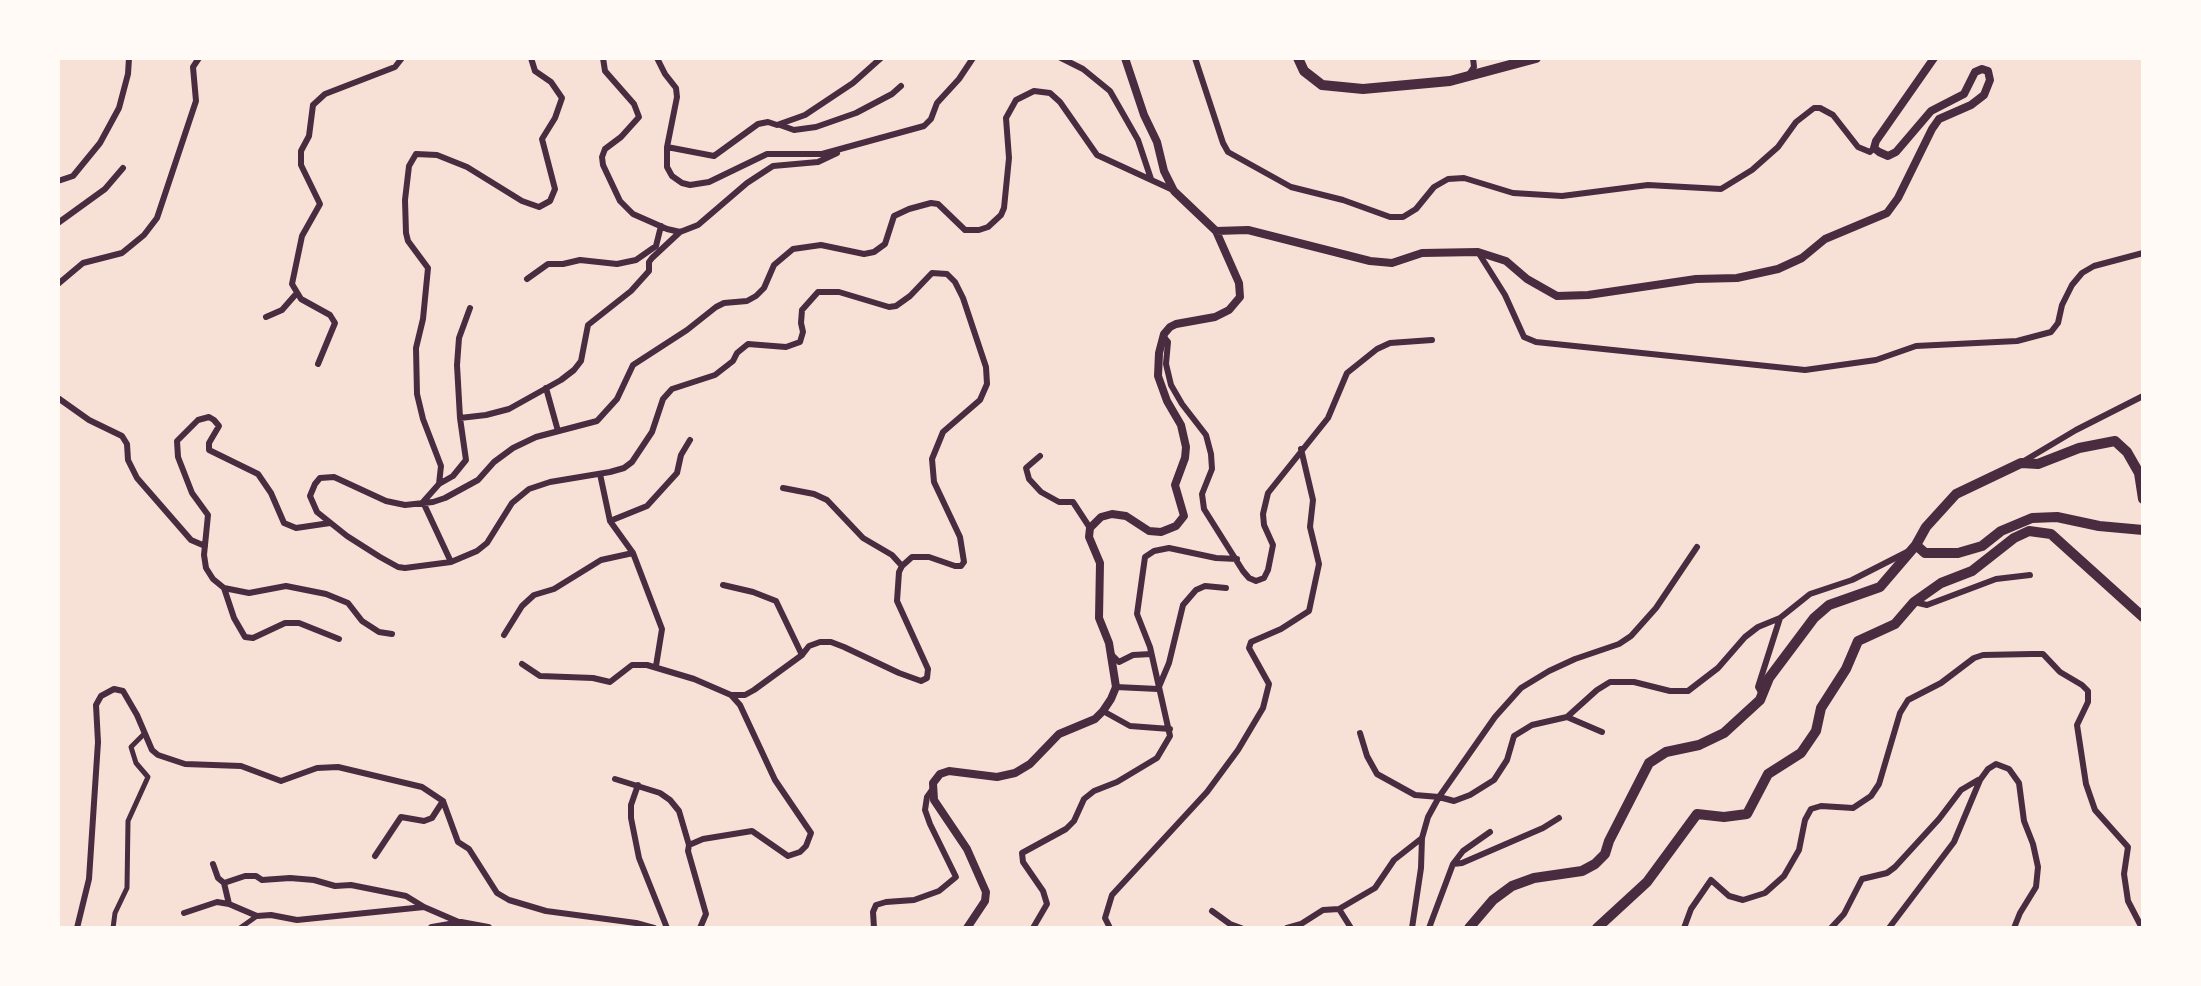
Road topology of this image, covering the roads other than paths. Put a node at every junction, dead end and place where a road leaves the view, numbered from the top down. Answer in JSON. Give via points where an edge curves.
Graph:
{"nodes":[{"id":1,"x":129,"y":58,"type":"edge"},
{"id":2,"x":199,"y":58,"type":"edge"},
{"id":3,"x":402,"y":58,"type":"edge"},
{"id":4,"x":531,"y":58,"type":"edge"},
{"id":5,"x":603,"y":58,"type":"edge"},
{"id":6,"x":657,"y":58,"type":"edge"},
{"id":7,"x":881,"y":58,"type":"edge"},
{"id":8,"x":973,"y":58,"type":"edge"},
{"id":9,"x":1061,"y":58,"type":"edge"},
{"id":10,"x":1125,"y":58,"type":"edge"},
{"id":11,"x":1195,"y":58,"type":"edge"},
{"id":12,"x":1298,"y":58,"type":"edge"},
{"id":13,"x":1473,"y":58,"type":"edge"},
{"id":14,"x":1536,"y":58,"type":"edge"},
{"id":15,"x":1934,"y":58,"type":"edge"},
{"id":16,"x":1468,"y":76,"type":"junction"},
{"id":17,"x":901,"y":86,"type":"dead end"},
{"id":18,"x":777,"y":125,"type":"junction"},
{"id":19,"x":667,"y":147,"type":"junction"},
{"id":20,"x":1874,"y":148,"type":"junction"},
{"id":21,"x":844,"y":149,"type":"junction"},
{"id":22,"x":123,"y":168,"type":"dead end"},
{"id":23,"x":1151,"y":179,"type":"junction"},
{"id":24,"x":58,"y":181,"type":"edge"},
{"id":25,"x":1174,"y":191,"type":"junction"},
{"id":26,"x":58,"y":223,"type":"edge"},
{"id":27,"x":661,"y":226,"type":"junction"},
{"id":28,"x":1216,"y":231,"type":"junction"},
{"id":29,"x":680,"y":232,"type":"junction"},
{"id":30,"x":1478,"y":252,"type":"junction"},
{"id":31,"x":2143,"y":253,"type":"edge"},
{"id":32,"x":527,"y":279,"type":"dead end"},
{"id":33,"x":58,"y":284,"type":"edge"},
{"id":34,"x":296,"y":294,"type":"junction"},
{"id":35,"x":470,"y":308,"type":"dead end"},
{"id":36,"x":266,"y":317,"type":"dead end"},
{"id":37,"x":1163,"y":336,"type":"junction"},
{"id":38,"x":1432,"y":340,"type":"dead end"},
{"id":39,"x":318,"y":364,"type":"dead end"},
{"id":40,"x":546,"y":388,"type":"junction"},
{"id":41,"x":2143,"y":396,"type":"edge"},
{"id":42,"x":58,"y":398,"type":"edge"},
{"id":43,"x":460,"y":418,"type":"junction"},
{"id":44,"x":558,"y":431,"type":"junction"},
{"id":45,"x":690,"y":440,"type":"dead end"},
{"id":46,"x":1301,"y":449,"type":"junction"},
{"id":47,"x":1040,"y":456,"type":"dead end"},
{"id":48,"x":2021,"y":463,"type":"junction"},
{"id":49,"x":600,"y":474,"type":"junction"},
{"id":50,"x":439,"y":484,"type":"junction"},
{"id":51,"x":783,"y":488,"type":"dead end"},
{"id":52,"x":2143,"y":499,"type":"edge"},
{"id":53,"x":423,"y":502,"type":"junction"},
{"id":54,"x":610,"y":521,"type":"junction"},
{"id":55,"x":330,"y":523,"type":"junction"},
{"id":56,"x":1090,"y":528,"type":"junction"},
{"id":57,"x":2143,"y":530,"type":"edge"},
{"id":58,"x":205,"y":546,"type":"junction"},
{"id":59,"x":1697,"y":547,"type":"dead end"},
{"id":60,"x":1914,"y":547,"type":"junction"},
{"id":61,"x":633,"y":553,"type":"junction"},
{"id":62,"x":1237,"y":559,"type":"junction"},
{"id":63,"x":451,"y":562,"type":"junction"},
{"id":64,"x":902,"y":566,"type":"junction"},
{"id":65,"x":2030,"y":575,"type":"dead end"},
{"id":66,"x":723,"y":585,"type":"dead end"},
{"id":67,"x":224,"y":588,"type":"junction"},
{"id":68,"x":1226,"y":588,"type":"dead end"},
{"id":69,"x":1914,"y":602,"type":"junction"},
{"id":70,"x":2143,"y":617,"type":"edge"},
{"id":71,"x":1780,"y":618,"type":"junction"},
{"id":72,"x":392,"y":634,"type":"dead end"},
{"id":73,"x":504,"y":635,"type":"dead end"},
{"id":74,"x":339,"y":639,"type":"dead end"},
{"id":75,"x":1111,"y":654,"type":"junction"},
{"id":76,"x":1151,"y":654,"type":"junction"},
{"id":77,"x":802,"y":655,"type":"junction"},
{"id":78,"x":522,"y":664,"type":"dead end"},
{"id":79,"x":656,"y":666,"type":"junction"},
{"id":80,"x":1116,"y":687,"type":"junction"},
{"id":81,"x":1158,"y":689,"type":"junction"},
{"id":82,"x":1762,"y":694,"type":"junction"},
{"id":83,"x":731,"y":695,"type":"junction"},
{"id":84,"x":1103,"y":711,"type":"junction"},
{"id":85,"x":1567,"y":717,"type":"junction"},
{"id":86,"x":1170,"y":729,"type":"junction"},
{"id":87,"x":1602,"y":732,"type":"dead end"},
{"id":88,"x":1360,"y":733,"type":"dead end"},
{"id":89,"x":144,"y":734,"type":"junction"},
{"id":90,"x":615,"y":779,"type":"dead end"},
{"id":91,"x":1980,"y":780,"type":"junction"},
{"id":92,"x":638,"y":785,"type":"junction"},
{"id":93,"x":932,"y":790,"type":"junction"},
{"id":94,"x":1439,"y":797,"type":"junction"},
{"id":95,"x":443,"y":801,"type":"junction"},
{"id":96,"x":1559,"y":818,"type":"dead end"},
{"id":97,"x":1490,"y":832,"type":"dead end"},
{"id":98,"x":1422,"y":838,"type":"junction"},
{"id":99,"x":689,"y":845,"type":"junction"},
{"id":100,"x":375,"y":856,"type":"dead end"},
{"id":101,"x":213,"y":864,"type":"dead end"},
{"id":102,"x":1453,"y":864,"type":"junction"},
{"id":103,"x":224,"y":883,"type":"junction"},
{"id":104,"x":229,"y":904,"type":"junction"},
{"id":105,"x":424,"y":907,"type":"junction"},
{"id":106,"x":1339,"y":909,"type":"junction"},
{"id":107,"x":1212,"y":911,"type":"dead end"},
{"id":108,"x":184,"y":913,"type":"dead end"},
{"id":109,"x":257,"y":916,"type":"junction"},
{"id":110,"x":461,"y":923,"type":"junction"},
{"id":111,"x":77,"y":928,"type":"edge"},
{"id":112,"x":113,"y":928,"type":"edge"},
{"id":113,"x":240,"y":928,"type":"edge"},
{"id":114,"x":432,"y":928,"type":"edge"},
{"id":115,"x":488,"y":928,"type":"edge"},
{"id":116,"x":654,"y":928,"type":"edge"},
{"id":117,"x":667,"y":928,"type":"edge"},
{"id":118,"x":700,"y":928,"type":"edge"},
{"id":119,"x":874,"y":928,"type":"edge"},
{"id":120,"x":967,"y":928,"type":"edge"},
{"id":121,"x":1033,"y":928,"type":"edge"},
{"id":122,"x":1110,"y":928,"type":"edge"},
{"id":123,"x":1241,"y":928,"type":"edge"},
{"id":124,"x":1287,"y":928,"type":"edge"},
{"id":125,"x":1351,"y":928,"type":"edge"},
{"id":126,"x":1412,"y":928,"type":"edge"},
{"id":127,"x":1429,"y":928,"type":"edge"},
{"id":128,"x":1469,"y":928,"type":"edge"},
{"id":129,"x":1597,"y":928,"type":"edge"},
{"id":130,"x":1684,"y":928,"type":"edge"},
{"id":131,"x":1831,"y":928,"type":"edge"},
{"id":132,"x":1889,"y":928,"type":"edge"},
{"id":133,"x":2014,"y":928,"type":"edge"},
{"id":134,"x":2142,"y":928,"type":"edge"}],
"edges":[{"from":1,"to":24,"type":"street","via":[[119,108],[100,143],[73,176]]},
{"from":2,"to":33,"type":"street","via":[[193,67],[196,101],[157,218],[122,253],[83,263]]},
{"from":3,"to":34,"type":"street","via":[[395,67],[325,94],[313,105],[301,165],[320,204],[297,249],[292,284]]},
{"from":4,"to":50,"type":"street","via":[[535,71],[562,98],[542,139],[555,189],[550,201],[539,207],[522,201],[437,155],[416,154],[409,166],[406,233],[428,268],[415,370],[423,419],[440,461]]},
{"from":5,"to":27,"type":"street","via":[[605,71],[639,117],[605,149],[603,165],[620,201],[633,214]]},
{"from":6,"to":19,"type":"street","via":[[676,88]]},
{"from":7,"to":18,"type":"street","via":[[805,115]]},
{"from":8,"to":21,"type":"street","via":[[924,126]]},
{"from":9,"to":23,"type":"street","via":[[1110,91],[1138,140]]},
{"from":10,"to":25,"type":"street"},
{"from":11,"to":20,"type":"street","via":[[1223,143],[1237,159],[1291,187],[1390,217],[1416,209],[1448,179],[1464,178],[1513,193],[1562,196],[1648,185],[1721,189],[1752,170],[1814,108],[1833,115],[1858,147],[1870,152]]},
{"from":12,"to":16,"type":"main road","via":[[1312,78],[1338,89],[1424,85]]},
{"from":13,"to":16,"type":"street"},
{"from":14,"to":16,"type":"main road"},
{"from":15,"to":20,"type":"street"},
{"from":17,"to":18,"type":"street","via":[[856,113],[816,127],[794,130]]},
{"from":18,"to":19,"type":"street","via":[[758,124],[714,156]]},
{"from":19,"to":21,"type":"street","via":[[672,176],[690,185],[709,182],[767,154]]},
{"from":20,"to":30,"type":"street","via":[[1885,156],[1896,152],[1931,111],[1964,94],[1975,72],[1990,74],[1984,95],[1939,119],[1887,213],[1825,239],[1778,269],[1557,296],[1506,261]]},
{"from":21,"to":29,"type":"street","via":[[818,162],[773,166],[698,225]]},
{"from":22,"to":26,"type":"street","via":[[105,189]]},
{"from":23,"to":25,"type":"street"},
{"from":23,"to":44,"type":"street","via":[[1097,155],[1050,93],[1028,93],[1016,100],[1006,118],[1006,190],[996,221],[965,230],[931,203],[894,216],[885,244],[874,252],[821,245],[793,249],[774,265],[756,296],[716,307],[633,365],[617,399],[597,421]]},
{"from":25,"to":28,"type":"street"},
{"from":27,"to":29,"type":"street"},
{"from":27,"to":32,"type":"street","via":[[656,246],[636,260],[548,264]]},
{"from":28,"to":30,"type":"street","via":[[1248,230],[1392,263],[1422,253]]},
{"from":28,"to":37,"type":"street","via":[[1240,297],[1215,317],[1176,324]]},
{"from":29,"to":40,"type":"street","via":[[652,258],[649,271],[631,291],[588,325],[581,361],[574,370]]},
{"from":30,"to":31,"type":"street","via":[[1524,337],[1536,342],[1805,370],[1876,360],[1916,346],[2017,341],[2051,332],[2082,273]]},
{"from":34,"to":36,"type":"street","via":[[282,310]]},
{"from":34,"to":39,"type":"street","via":[[335,323]]},
{"from":35,"to":43,"type":"street","via":[[459,338]]},
{"from":37,"to":56,"type":"street","via":[[1158,376],[1186,447],[1175,485],[1184,516],[1161,532],[1112,514]]},
{"from":37,"to":62,"type":"street","via":[[1171,385],[1206,435],[1213,459],[1202,494],[1204,509]]},
{"from":38,"to":46,"type":"street","via":[[1390,343],[1353,366],[1328,418]]},
{"from":40,"to":43,"type":"street","via":[[505,411]]},
{"from":40,"to":44,"type":"street"},
{"from":41,"to":48,"type":"street"},
{"from":42,"to":58,"type":"street","via":[[122,436],[137,478],[191,540]]},
{"from":43,"to":50,"type":"street","via":[[465,465]]},
{"from":44,"to":53,"type":"street","via":[[513,448],[455,494]]},
{"from":45,"to":54,"type":"street","via":[[677,473],[647,506]]},
{"from":46,"to":62,"type":"street","via":[[1272,487],[1264,509],[1273,545],[1264,578],[1249,578]]},
{"from":46,"to":122,"type":"street","via":[[1319,564],[1309,611],[1251,642],[1249,648],[1269,684],[1263,708],[1207,792],[1112,895],[1105,918]]},
{"from":47,"to":56,"type":"street","via":[[1026,468],[1029,479],[1059,502],[1073,502]]},
{"from":48,"to":52,"type":"main road","via":[[2038,464],[2115,441],[2139,473]]},
{"from":48,"to":60,"type":"main road","via":[[1956,494]]},
{"from":49,"to":54,"type":"street"},
{"from":49,"to":63,"type":"street","via":[[529,489],[512,503],[487,543]]},
{"from":49,"to":64,"type":"street","via":[[632,462],[672,389],[715,375],[748,344],[786,347],[800,342],[802,310],[818,292],[839,292],[889,307],[910,296],[932,273],[947,274],[963,298],[987,384],[980,400],[943,432],[932,459],[934,482],[960,537],[964,562],[955,566],[921,556]]},
{"from":50,"to":53,"type":"street"},
{"from":51,"to":64,"type":"street","via":[[827,500],[863,538]]},
{"from":53,"to":55,"type":"street","via":[[386,501],[327,476],[320,478],[310,496]]},
{"from":53,"to":63,"type":"street"},
{"from":54,"to":61,"type":"street"},
{"from":55,"to":58,"type":"street","via":[[296,528],[284,523],[258,474],[209,450],[219,426],[204,417],[176,448],[192,493],[208,515]]},
{"from":55,"to":63,"type":"street","via":[[398,567]]},
{"from":56,"to":75,"type":"street","via":[[1100,563],[1099,618]]},
{"from":57,"to":60,"type":"main road","via":[[2032,518],[1958,553],[1925,553]]},
{"from":58,"to":67,"type":"street","via":[[206,568]]},
{"from":59,"to":94,"type":"street","via":[[1631,636],[1521,688]]},
{"from":60,"to":71,"type":"street","via":[[1852,580],[1810,594]]},
{"from":60,"to":82,"type":"main road","via":[[1880,587],[1829,605],[1814,618]]},
{"from":61,"to":73,"type":"street","via":[[601,560],[534,595]]},
{"from":61,"to":79,"type":"street","via":[[662,629]]},
{"from":62,"to":76,"type":"street","via":[[1169,548],[1145,557],[1137,614]]},
{"from":64,"to":77,"type":"street","via":[[897,601],[928,669],[927,678],[921,681],[899,673],[831,642],[809,646]]},
{"from":65,"to":69,"type":"street","via":[[1996,579],[1927,605]]},
{"from":66,"to":77,"type":"street","via":[[776,601]]},
{"from":67,"to":72,"type":"street","via":[[249,593],[286,586],[326,594],[348,603],[379,632]]},
{"from":67,"to":74,"type":"street","via":[[245,637],[299,623]]},
{"from":68,"to":81,"type":"street","via":[[1205,586],[1183,605]]},
{"from":69,"to":70,"type":"main road","via":[[1941,583],[1972,571],[2029,531],[2051,534],[2065,544]]},
{"from":69,"to":129,"type":"main road","via":[[1895,624],[1858,641],[1821,708],[1816,731],[1801,753],[1768,774],[1747,814],[1697,814],[1647,882]]},
{"from":71,"to":82,"type":"street","via":[[1758,687]]},
{"from":71,"to":85,"type":"street","via":[[1745,637],[1688,691],[1617,681],[1597,690]]},
{"from":75,"to":76,"type":"street","via":[[1119,662]]},
{"from":75,"to":80,"type":"street"},
{"from":76,"to":81,"type":"street"},
{"from":77,"to":83,"type":"street","via":[[754,690]]},
{"from":78,"to":79,"type":"street","via":[[540,676],[610,682],[632,665]]},
{"from":79,"to":83,"type":"street"},
{"from":80,"to":81,"type":"street"},
{"from":80,"to":84,"type":"street"},
{"from":81,"to":86,"type":"street"},
{"from":82,"to":128,"type":"main road","via":[[1724,733],[1649,763],[1605,854],[1595,864],[1512,886]]},
{"from":83,"to":99,"type":"street","via":[[775,780],[811,833],[800,852],[788,856],[752,831]]},
{"from":84,"to":86,"type":"street","via":[[1130,726]]},
{"from":84,"to":93,"type":"street","via":[[1059,734],[1015,773],[997,777],[949,771],[940,774]]},
{"from":85,"to":87,"type":"street"},
{"from":85,"to":94,"type":"street","via":[[1532,725],[1514,736],[1507,760],[1485,787],[1454,801]]},
{"from":86,"to":121,"type":"street","via":[[1157,758],[1088,795],[1066,829],[1022,853],[1047,904]]},
{"from":88,"to":94,"type":"street","via":[[1377,774],[1415,795]]},
{"from":89,"to":95,"type":"street","via":[[158,755],[185,764],[241,766],[281,781],[317,768],[338,767],[422,787]]},
{"from":89,"to":111,"type":"street","via":[[123,691],[101,696],[96,705],[89,879]]},
{"from":89,"to":112,"type":"street","via":[[131,747],[148,777],[128,821],[127,888]]},
{"from":90,"to":92,"type":"street"},
{"from":91,"to":131,"type":"street","via":[[1961,790],[1895,867],[1862,879]]},
{"from":91,"to":132,"type":"street","via":[[1954,842]]},
{"from":91,"to":133,"type":"street","via":[[1996,764],[2016,777],[2036,855],[2036,887]]},
{"from":92,"to":99,"type":"street","via":[[670,800],[679,811]]},
{"from":92,"to":117,"type":"street","via":[[631,818],[639,858]]},
{"from":93,"to":119,"type":"street","via":[[925,810],[956,877],[939,891],[914,900],[876,905]]},
{"from":93,"to":120,"type":"street","via":[[986,892]]},
{"from":94,"to":98,"type":"street"},
{"from":95,"to":100,"type":"street","via":[[432,818],[401,817]]},
{"from":95,"to":116,"type":"street","via":[[458,842],[469,849],[497,893],[546,911]]},
{"from":96,"to":102,"type":"street"},
{"from":97,"to":102,"type":"street"},
{"from":98,"to":106,"type":"street","via":[[1394,860],[1375,888]]},
{"from":98,"to":126,"type":"street"},
{"from":99,"to":118,"type":"street","via":[[706,914]]},
{"from":101,"to":103,"type":"street"},
{"from":102,"to":127,"type":"street"},
{"from":103,"to":104,"type":"street"},
{"from":103,"to":105,"type":"street","via":[[245,876],[314,880],[406,896]]},
{"from":104,"to":108,"type":"street","via":[[217,902]]},
{"from":104,"to":109,"type":"street"},
{"from":105,"to":109,"type":"street","via":[[297,920]]},
{"from":105,"to":110,"type":"street"},
{"from":106,"to":124,"type":"street","via":[[1323,910]]},
{"from":106,"to":125,"type":"street"},
{"from":107,"to":123,"type":"street"},
{"from":109,"to":113,"type":"street"},
{"from":110,"to":114,"type":"street"},
{"from":110,"to":115,"type":"street"},
{"from":130,"to":134,"type":"street","via":[[1711,880],[1729,896],[1743,900],[1765,893],[1784,876],[1799,850],[1811,809],[1853,808],[1871,796],[1908,700],[1974,658],[2043,654],[2088,691],[2077,725],[2086,784],[2095,810],[2128,847],[2128,901]]}]}
